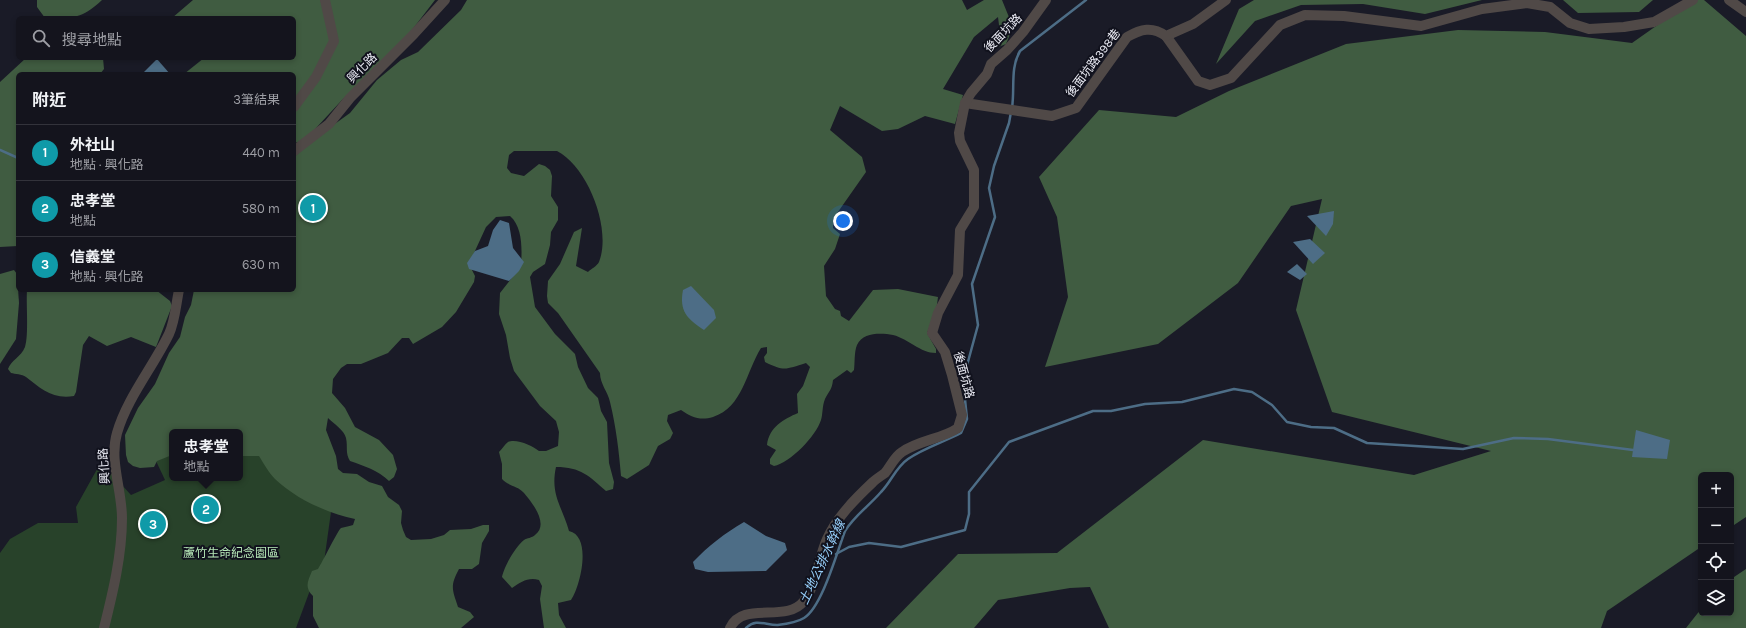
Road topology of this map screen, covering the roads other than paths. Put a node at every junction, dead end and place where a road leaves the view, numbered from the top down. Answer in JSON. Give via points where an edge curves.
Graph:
{"nodes":[{"id":1,"x":325,"y":0,"type":"edge"},
{"id":2,"x":444,"y":0,"type":"edge"},
{"id":3,"x":1046,"y":0,"type":"edge"},
{"id":4,"x":1226,"y":0,"type":"edge"},
{"id":5,"x":1693,"y":0,"type":"edge"},
{"id":6,"x":1729,"y":0,"type":"edge"},
{"id":7,"x":1746,"y":12,"type":"edge"},
{"id":8,"x":1166,"y":36,"type":"junction"},
{"id":9,"x":296,"y":104,"type":"edge"},
{"id":10,"x":965,"y":104,"type":"junction"},
{"id":11,"x":296,"y":149,"type":"edge"},
{"id":12,"x":179,"y":292,"type":"edge"},
{"id":13,"x":104,"y":628,"type":"edge"},
{"id":14,"x":730,"y":628,"type":"edge"}],
"edges":[{"from":1,"to":9,"type":"street","via":[[334,41],[316,77]]},
{"from":2,"to":11,"type":"street","name":"興化路","via":[[350,98],[329,124]]},
{"from":3,"to":10,"type":"street","name":"後面坑路","via":[[1023,32],[992,64]]},
{"from":4,"to":8,"type":"street","via":[[1193,24]]},
{"from":5,"to":8,"type":"street","via":[[1654,22],[1589,29],[1570,23],[1550,7],[1527,3],[1482,9],[1421,26],[1344,16],[1305,15],[1280,25],[1231,78],[1210,86],[1198,81]]},
{"from":6,"to":7,"type":"street"},
{"from":8,"to":10,"type":"street","name":"後面坑路398巷","via":[[1158,30],[1140,30],[1127,37],[1076,108],[1052,116]]},
{"from":10,"to":14,"type":"street","name":"後面坑路","via":[[959,132],[960,141],[974,170],[974,207],[960,230],[958,275],[938,313],[932,333],[945,352],[960,408],[961,422],[955,430],[901,452],[885,473],[847,508],[826,540],[811,587],[798,607],[774,614],[749,614],[732,624]]},
{"from":12,"to":13,"type":"street","name":"興化路","via":[[169,333],[128,407],[117,434],[115,462],[121,502],[121,540],[118,572]]}]}
